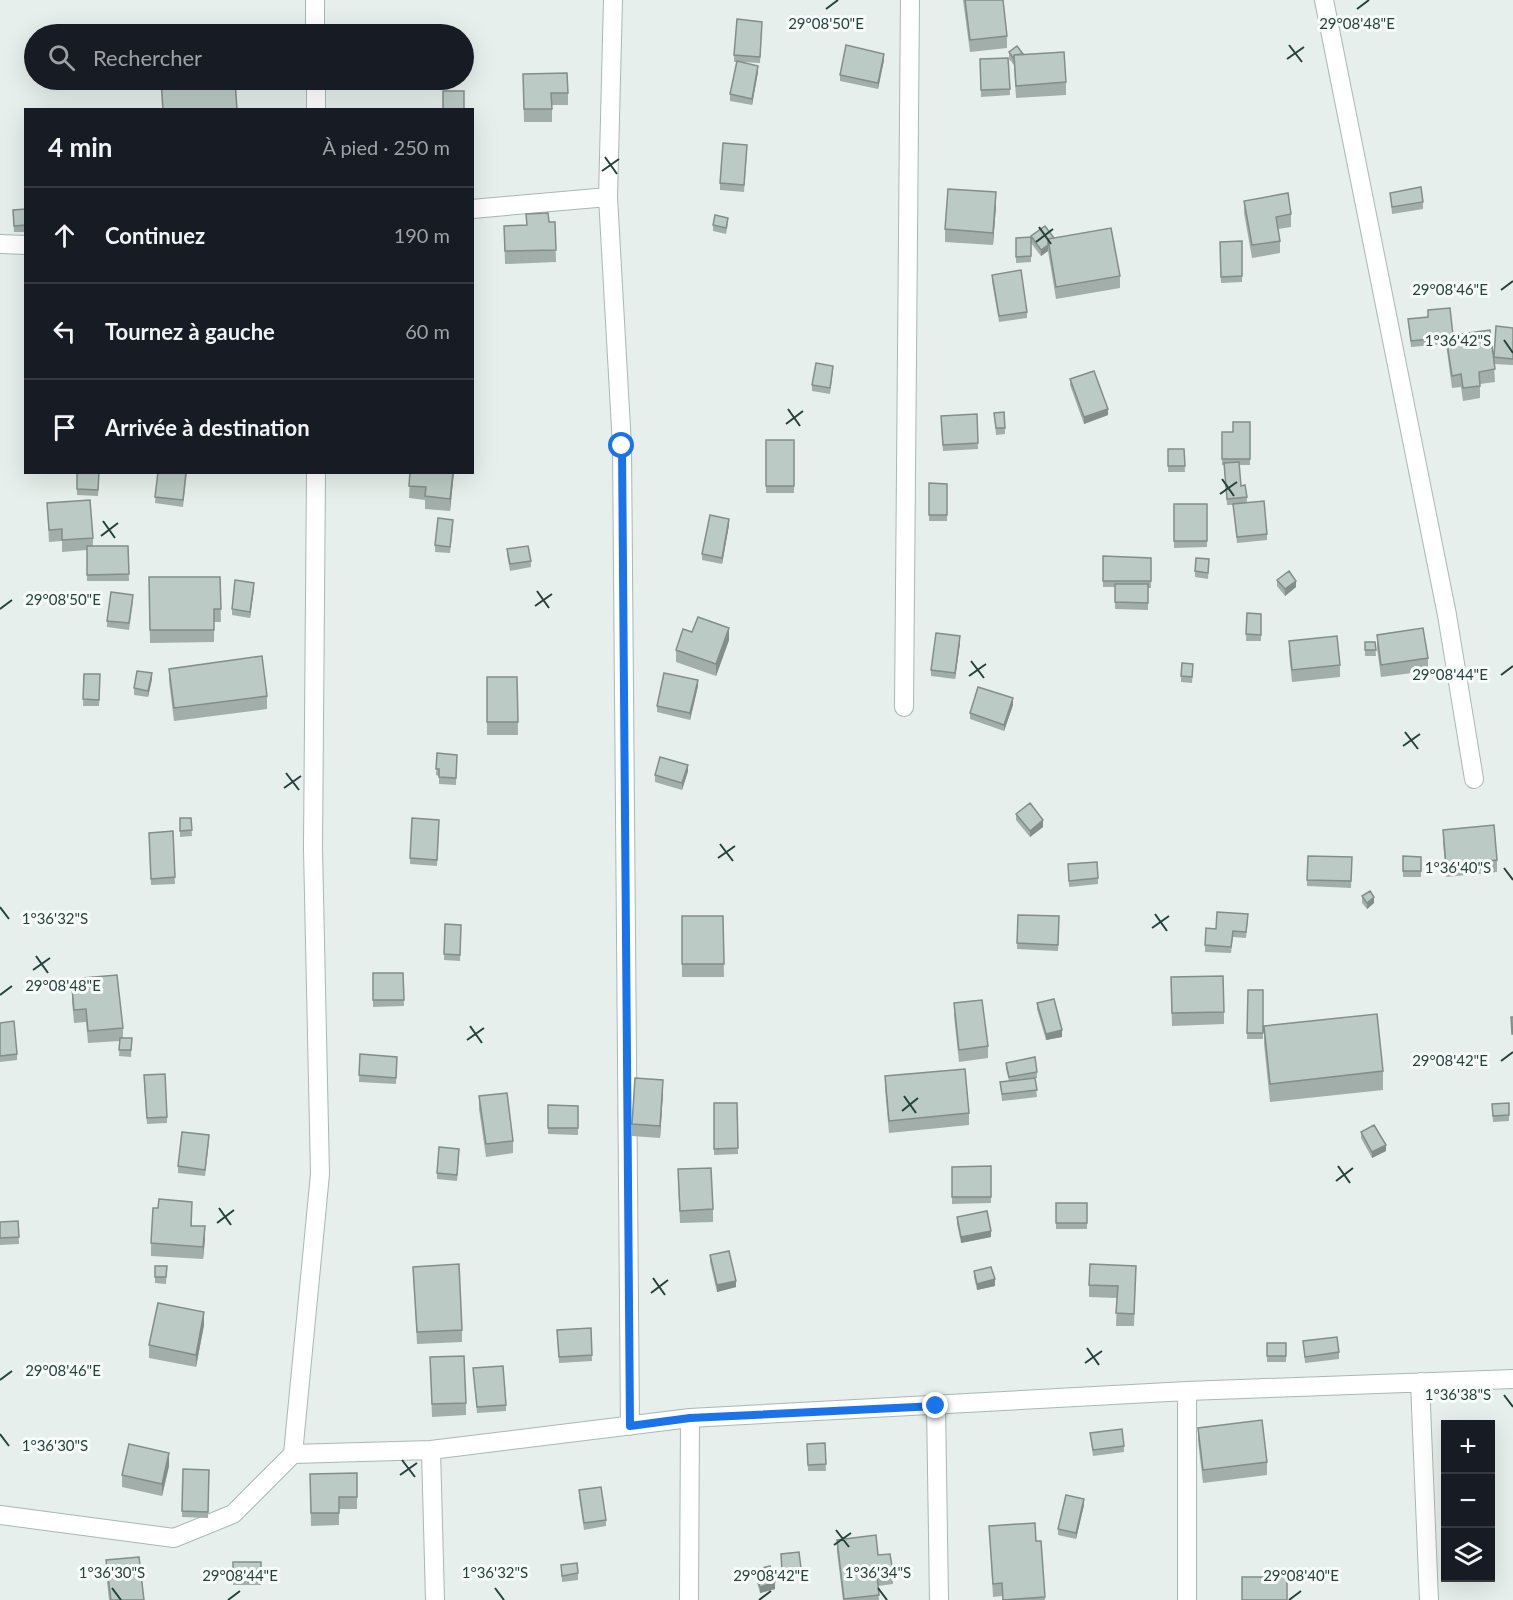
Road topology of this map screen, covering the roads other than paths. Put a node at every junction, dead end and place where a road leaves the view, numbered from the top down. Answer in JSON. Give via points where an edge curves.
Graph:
{"nodes":[{"id":1,"x":315,"y":0,"type":"edge"},
{"id":2,"x":613,"y":0,"type":"edge"},
{"id":3,"x":910,"y":0,"type":"edge"},
{"id":4,"x":1324,"y":0,"type":"edge"},
{"id":5,"x":315,"y":24,"type":"edge"},
{"id":6,"x":316,"y":90,"type":"edge"},
{"id":7,"x":316,"y":108,"type":"edge"},
{"id":8,"x":608,"y":197,"type":"junction"},
{"id":9,"x":474,"y":209,"type":"edge"},
{"id":10,"x":0,"y":244,"type":"edge"},
{"id":11,"x":24,"y":245,"type":"edge"},
{"id":12,"x":316,"y":474,"type":"edge"},
{"id":13,"x":904,"y":707,"type":"dead end"},
{"id":14,"x":1474,"y":779,"type":"dead end"},
{"id":15,"x":1513,"y":1379,"type":"edge"},
{"id":16,"x":1420,"y":1382,"type":"junction"},
{"id":17,"x":1186,"y":1391,"type":"junction"},
{"id":18,"x":936,"y":1406,"type":"junction"},
{"id":19,"x":690,"y":1418,"type":"junction"},
{"id":20,"x":630,"y":1426,"type":"junction"},
{"id":21,"x":431,"y":1450,"type":"junction"},
{"id":22,"x":293,"y":1454,"type":"junction"},
{"id":23,"x":0,"y":1515,"type":"edge"},
{"id":24,"x":435,"y":1600,"type":"edge"},
{"id":25,"x":689,"y":1600,"type":"edge"},
{"id":26,"x":939,"y":1600,"type":"edge"},
{"id":27,"x":1186,"y":1600,"type":"edge"},
{"id":28,"x":1429,"y":1600,"type":"edge"}],
"edges":[{"from":1,"to":5,"type":"street"},
{"from":2,"to":8,"type":"street"},
{"from":3,"to":13,"type":"street"},
{"from":4,"to":14,"type":"street","via":[[1447,615]]},
{"from":6,"to":7,"type":"street"},
{"from":8,"to":9,"type":"street"},
{"from":8,"to":20,"type":"street","via":[[622,446]]},
{"from":10,"to":11,"type":"street"},
{"from":12,"to":22,"type":"street","via":[[313,849],[320,1174]]},
{"from":15,"to":16,"type":"street"},
{"from":16,"to":17,"type":"street"},
{"from":16,"to":28,"type":"street"},
{"from":17,"to":18,"type":"street"},
{"from":17,"to":27,"type":"street"},
{"from":18,"to":19,"type":"street"},
{"from":18,"to":26,"type":"street"},
{"from":19,"to":20,"type":"street"},
{"from":19,"to":25,"type":"street"},
{"from":20,"to":21,"type":"street"},
{"from":21,"to":22,"type":"street"},
{"from":21,"to":24,"type":"street"},
{"from":22,"to":23,"type":"street","via":[[234,1514],[174,1538]]}]}
